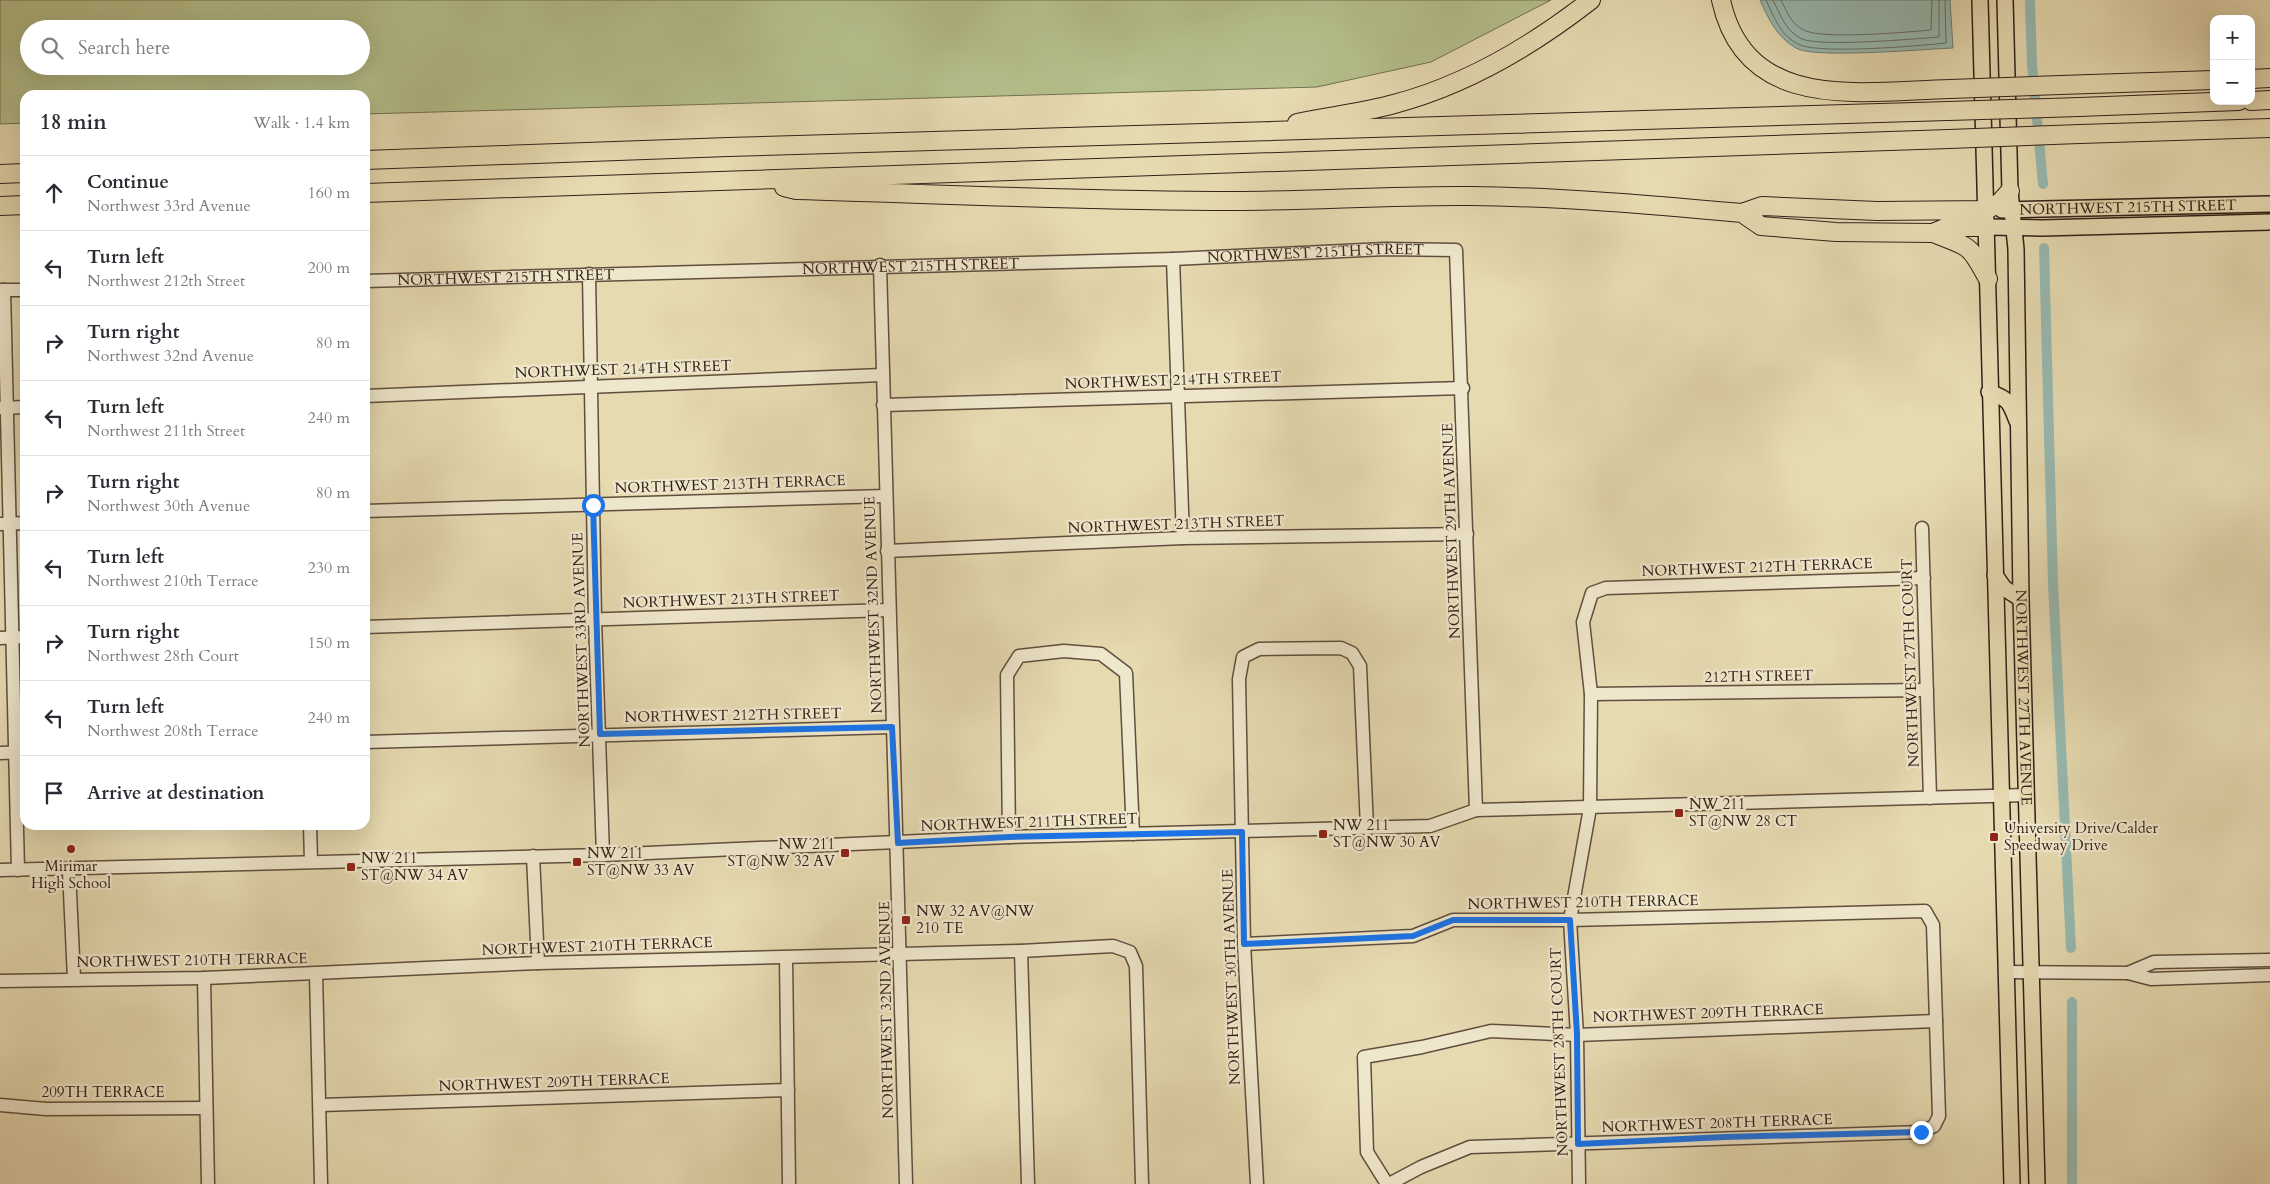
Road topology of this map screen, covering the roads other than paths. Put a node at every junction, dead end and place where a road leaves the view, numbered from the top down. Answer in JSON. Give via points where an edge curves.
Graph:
{"nodes":[{"id":1,"x":1591,"y":0,"type":"edge"},
{"id":2,"x":1720,"y":0,"type":"edge"},
{"id":3,"x":1980,"y":0,"type":"edge"},
{"id":4,"x":2005,"y":0,"type":"edge"},
{"id":5,"x":2255,"y":78,"type":"edge"},
{"id":6,"x":2270,"y":78,"type":"edge"},
{"id":7,"x":2210,"y":80,"type":"edge"},
{"id":8,"x":2270,"y":100,"type":"edge"},
{"id":9,"x":2255,"y":101,"type":"edge"},
{"id":10,"x":2210,"y":102,"type":"edge"},
{"id":11,"x":2270,"y":128,"type":"edge"},
{"id":12,"x":1255,"y":132,"type":"junction"},
{"id":13,"x":370,"y":160,"type":"edge"},
{"id":14,"x":20,"y":173,"type":"edge"},
{"id":15,"x":0,"y":174,"type":"edge"},
{"id":16,"x":747,"y":180,"type":"junction"},
{"id":17,"x":2010,"y":191,"type":"junction"},
{"id":18,"x":370,"y":193,"type":"edge"},
{"id":19,"x":2270,"y":204,"type":"edge"},
{"id":20,"x":20,"y":205,"type":"edge"},
{"id":21,"x":0,"y":206,"type":"edge"},
{"id":22,"x":2012,"y":210,"type":"junction"},
{"id":23,"x":1742,"y":213,"type":"junction"},
{"id":24,"x":1986,"y":218,"type":"junction"},
{"id":25,"x":2270,"y":222,"type":"edge"},
{"id":26,"x":2015,"y":227,"type":"junction"},
{"id":27,"x":1933,"y":233,"type":"junction"},
{"id":28,"x":1456,"y":250,"type":"joint"},
{"id":29,"x":1173,"y":259,"type":"junction"},
{"id":30,"x":880,"y":266,"type":"junction"},
{"id":31,"x":589,"y":274,"type":"junction"},
{"id":32,"x":1988,"y":279,"type":"junction"},
{"id":33,"x":370,"y":281,"type":"edge"},
{"id":34,"x":2,"y":290,"type":"edge"},
{"id":35,"x":20,"y":290,"type":"edge"},
{"id":36,"x":882,"y":375,"type":"junction"},
{"id":37,"x":591,"y":386,"type":"junction"},
{"id":38,"x":1463,"y":388,"type":"junction"},
{"id":39,"x":1989,"y":392,"type":"junction"},
{"id":40,"x":370,"y":396,"type":"edge"},
{"id":41,"x":1178,"y":396,"type":"junction"},
{"id":42,"x":883,"y":405,"type":"junction"},
{"id":43,"x":20,"y":407,"type":"edge"},
{"id":44,"x":4,"y":408,"type":"edge"},
{"id":45,"x":2020,"y":430,"type":"junction"},
{"id":46,"x":886,"y":496,"type":"junction"},
{"id":47,"x":593,"y":505,"type":"junction"},
{"id":48,"x":370,"y":511,"type":"edge"},
{"id":49,"x":20,"y":523,"type":"edge"},
{"id":50,"x":5,"y":524,"type":"edge"},
{"id":51,"x":1922,"y":528,"type":"dead end"},
{"id":52,"x":1467,"y":534,"type":"junction"},
{"id":53,"x":1182,"y":538,"type":"junction"},
{"id":54,"x":887,"y":551,"type":"junction"},
{"id":55,"x":1995,"y":575,"type":"junction"},
{"id":56,"x":1924,"y":578,"type":"junction"},
{"id":57,"x":1592,"y":593,"type":"joint"},
{"id":58,"x":2021,"y":599,"type":"junction"},
{"id":59,"x":888,"y":610,"type":"junction"},
{"id":60,"x":595,"y":620,"type":"junction"},
{"id":61,"x":1996,"y":625,"type":"junction"},
{"id":62,"x":370,"y":627,"type":"edge"},
{"id":63,"x":13,"y":637,"type":"edge"},
{"id":64,"x":1927,"y":690,"type":"junction"},
{"id":65,"x":1591,"y":694,"type":"junction"},
{"id":66,"x":892,"y":727,"type":"junction"},
{"id":67,"x":600,"y":734,"type":"junction"},
{"id":68,"x":370,"y":742,"type":"edge"},
{"id":69,"x":0,"y":753,"type":"edge"},
{"id":70,"x":20,"y":753,"type":"edge"},
{"id":71,"x":2027,"y":795,"type":"junction"},
{"id":72,"x":2000,"y":796,"type":"junction"},
{"id":73,"x":1930,"y":798,"type":"junction"},
{"id":74,"x":1590,"y":808,"type":"junction"},
{"id":75,"x":1476,"y":810,"type":"junction"},
{"id":76,"x":1367,"y":828,"type":"junction"},
{"id":77,"x":310,"y":830,"type":"edge"},
{"id":78,"x":1242,"y":832,"type":"junction"},
{"id":79,"x":1133,"y":834,"type":"junction"},
{"id":80,"x":1009,"y":837,"type":"junction"},
{"id":81,"x":898,"y":843,"type":"junction"},
{"id":82,"x":603,"y":854,"type":"junction"},
{"id":83,"x":533,"y":856,"type":"junction"},
{"id":84,"x":311,"y":861,"type":"junction"},
{"id":85,"x":0,"y":870,"type":"edge"},
{"id":86,"x":18,"y":870,"type":"junction"},
{"id":87,"x":69,"y":870,"type":"junction"},
{"id":88,"x":1570,"y":920,"type":"junction"},
{"id":89,"x":1244,"y":944,"type":"junction"},
{"id":90,"x":1021,"y":951,"type":"junction"},
{"id":91,"x":900,"y":954,"type":"junction"},
{"id":92,"x":786,"y":958,"type":"junction"},
{"id":93,"x":2270,"y":960,"type":"edge"},
{"id":94,"x":538,"y":963,"type":"junction"},
{"id":95,"x":2006,"y":972,"type":"junction"},
{"id":96,"x":2030,"y":972,"type":"junction"},
{"id":97,"x":2128,"y":972,"type":"junction"},
{"id":98,"x":316,"y":974,"type":"junction"},
{"id":99,"x":2270,"y":975,"type":"edge"},
{"id":100,"x":204,"y":978,"type":"junction"},
{"id":101,"x":74,"y":979,"type":"junction"},
{"id":102,"x":0,"y":981,"type":"edge"},
{"id":103,"x":1936,"y":1021,"type":"junction"},
{"id":104,"x":1577,"y":1034,"type":"junction"},
{"id":105,"x":788,"y":1090,"type":"junction"},
{"id":106,"x":0,"y":1105,"type":"edge"},
{"id":107,"x":320,"y":1105,"type":"junction"},
{"id":108,"x":206,"y":1108,"type":"junction"},
{"id":109,"x":1578,"y":1144,"type":"junction"},
{"id":110,"x":208,"y":1184,"type":"edge"},
{"id":111,"x":321,"y":1184,"type":"edge"},
{"id":112,"x":790,"y":1184,"type":"edge"},
{"id":113,"x":906,"y":1184,"type":"edge"},
{"id":114,"x":1028,"y":1184,"type":"edge"},
{"id":115,"x":1142,"y":1184,"type":"edge"},
{"id":116,"x":1257,"y":1184,"type":"edge"},
{"id":117,"x":1388,"y":1184,"type":"edge"},
{"id":118,"x":1579,"y":1184,"type":"edge"},
{"id":119,"x":2012,"y":1184,"type":"edge"},
{"id":120,"x":2037,"y":1184,"type":"edge"}],
"edges":[{"from":1,"to":12,"type":"highway","via":[[1533,42],[1478,72],[1433,91],[1360,112]]},
{"from":2,"to":7,"type":"highway","bridge":true,"via":[[1732,33],[1749,59],[1777,78],[1809,90],[1840,92]]},
{"from":3,"to":24,"type":"main road","name":"NORTHWEST 27TH AVENUE"},
{"from":4,"to":17,"type":"main road","name":"NORTHWEST 27TH AVENUE"},
{"from":5,"to":6,"type":"highway"},
{"from":8,"to":9,"type":"highway"},
{"from":10,"to":12,"type":"highway","bridge":true},
{"from":11,"to":16,"type":"highway","bridge":true},
{"from":12,"to":13,"type":"highway"},
{"from":14,"to":15,"type":"highway"},
{"from":16,"to":18,"type":"highway"},
{"from":16,"to":23,"type":"highway","via":[[796,190],[1018,198],[1234,201],[1480,196]]},
{"from":17,"to":22,"type":"main road","name":"NORTHWEST 27TH AVENUE"},
{"from":17,"to":24,"type":"highway"},
{"from":19,"to":22,"type":"main road","name":"NORTHWEST 215TH STREET"},
{"from":20,"to":21,"type":"highway"},
{"from":22,"to":24,"type":"main road","name":"NORTHWEST 215TH STREET"},
{"from":22,"to":26,"type":"main road","name":"NORTHWEST 27TH AVENUE"},
{"from":23,"to":24,"type":"highway","via":[[1762,206]]},
{"from":23,"to":27,"type":"highway","via":[[1760,226]]},
{"from":24,"to":26,"type":"main road","name":"NORTHWEST 215TH STREET"},
{"from":24,"to":27,"type":"highway"},
{"from":24,"to":32,"type":"main road","name":"NORTHWEST 27TH AVENUE"},
{"from":25,"to":26,"type":"main road","name":"NORTHWEST 215TH STREET"},
{"from":26,"to":45,"type":"main road","name":"NORTHWEST 27TH AVENUE"},
{"from":27,"to":32,"type":"highway","via":[[1968,247]]},
{"from":28,"to":29,"type":"street","name":"NORTHWEST 215TH STREET"},
{"from":28,"to":38,"type":"street","name":"NORTHWEST 29TH AVENUE"},
{"from":29,"to":30,"type":"street","name":"NORTHWEST 215TH STREET"},
{"from":29,"to":41,"type":"street"},
{"from":30,"to":31,"type":"street","name":"NORTHWEST 215TH STREET"},
{"from":30,"to":36,"type":"street","name":"NORTHWEST 32ND AVENUE"},
{"from":31,"to":33,"type":"street","name":"NORTHWEST 215TH STREET"},
{"from":31,"to":37,"type":"street","name":"NORTHWEST 33RD AVENUE"},
{"from":32,"to":39,"type":"main road","name":"NORTHWEST 27TH AVENUE"},
{"from":34,"to":35,"type":"street"},
{"from":34,"to":44,"type":"street"},
{"from":36,"to":37,"type":"street","name":"NORTHWEST 214TH STREET"},
{"from":36,"to":42,"type":"street","name":"NORTHWEST 32ND AVENUE"},
{"from":37,"to":40,"type":"street","name":"NORTHWEST 214TH STREET"},
{"from":37,"to":47,"type":"street","name":"NORTHWEST 33RD AVENUE"},
{"from":38,"to":41,"type":"street","name":"NORTHWEST 214TH STREET"},
{"from":38,"to":52,"type":"street","name":"NORTHWEST 29TH AVENUE"},
{"from":39,"to":45,"type":"main road","via":[[2005,397],[2011,404]]},
{"from":39,"to":55,"type":"main road","name":"NORTHWEST 27TH AVENUE"},
{"from":41,"to":42,"type":"street","name":"NORTHWEST 214TH STREET"},
{"from":41,"to":53,"type":"street"},
{"from":42,"to":46,"type":"street","name":"NORTHWEST 32ND AVENUE"},
{"from":43,"to":44,"type":"street"},
{"from":44,"to":50,"type":"street"},
{"from":45,"to":58,"type":"main road","name":"NORTHWEST 27TH AVENUE"},
{"from":46,"to":47,"type":"street","name":"NORTHWEST 213TH TERRACE"},
{"from":46,"to":54,"type":"street","name":"NORTHWEST 32ND AVENUE"},
{"from":47,"to":48,"type":"street","name":"NORTHWEST 213TH TERRACE"},
{"from":47,"to":60,"type":"street","name":"NORTHWEST 33RD AVENUE"},
{"from":49,"to":50,"type":"street"},
{"from":50,"to":63,"type":"street"},
{"from":51,"to":56,"type":"street","name":"NORTHWEST 27TH COURT"},
{"from":52,"to":53,"type":"street","name":"NORTHWEST 213TH STREET"},
{"from":52,"to":75,"type":"street","name":"NORTHWEST 29TH AVENUE"},
{"from":53,"to":54,"type":"street","name":"NORTHWEST 213TH STREET"},
{"from":54,"to":59,"type":"street","name":"NORTHWEST 32ND AVENUE"},
{"from":55,"to":58,"type":"main road","via":[[2004,588]]},
{"from":55,"to":61,"type":"main road","name":"NORTHWEST 27TH AVENUE"},
{"from":56,"to":57,"type":"street","name":"NORTHWEST 212TH TERRACE","via":[[1606,588]]},
{"from":56,"to":64,"type":"street","name":"NORTHWEST 27TH COURT"},
{"from":57,"to":65,"type":"street","name":"NORTHWEST 28TH COURT","via":[[1583,622]]},
{"from":58,"to":61,"type":"main road"},
{"from":58,"to":71,"type":"main road","name":"NORTHWEST 27TH AVENUE"},
{"from":59,"to":60,"type":"street","name":"NORTHWEST 213TH STREET"},
{"from":59,"to":66,"type":"street","name":"NORTHWEST 32ND AVENUE"},
{"from":60,"to":62,"type":"street","name":"NORTHWEST 213TH STREET"},
{"from":60,"to":67,"type":"street","name":"NORTHWEST 33RD AVENUE"},
{"from":61,"to":72,"type":"main road","name":"NORTHWEST 27TH AVENUE"},
{"from":63,"to":70,"type":"street"},
{"from":64,"to":65,"type":"street","name":"212TH STREET"},
{"from":64,"to":73,"type":"street","name":"NORTHWEST 27TH COURT"},
{"from":65,"to":74,"type":"street","name":"NORTHWEST 28TH COURT"},
{"from":66,"to":67,"type":"street","name":"NORTHWEST 212TH STREET"},
{"from":66,"to":81,"type":"street","name":"NORTHWEST 32ND AVENUE"},
{"from":67,"to":68,"type":"street","name":"NORTHWEST 212TH STREET"},
{"from":67,"to":82,"type":"street","name":"NORTHWEST 33RD AVENUE"},
{"from":69,"to":70,"type":"street"},
{"from":70,"to":86,"type":"street"},
{"from":71,"to":72,"type":"street","name":"NORTHWEST 211TH STREET"},
{"from":71,"to":96,"type":"main road","name":"NORTHWEST 27TH AVENUE"},
{"from":72,"to":73,"type":"street","name":"NORTHWEST 211TH STREET"},
{"from":72,"to":95,"type":"main road","name":"NORTHWEST 27TH AVENUE"},
{"from":73,"to":74,"type":"street","name":"NORTHWEST 211TH STREET"},
{"from":74,"to":75,"type":"street","name":"NORTHWEST 211TH STREET"},
{"from":74,"to":88,"type":"street","name":"NORTHWEST 28TH COURT"},
{"from":75,"to":76,"type":"street","name":"NORTHWEST 211TH STREET","via":[[1430,826]]},
{"from":76,"to":78,"type":"street","name":"NORTHWEST 211TH STREET"},
{"from":76,"to":78,"type":"street","name":"NORTHWEST 30TH AVENUE","via":[[1360,666],[1352,652],[1341,648],[1259,650],[1243,657],[1239,679]]},
{"from":77,"to":84,"type":"street"},
{"from":78,"to":79,"type":"street","name":"NORTHWEST 211TH STREET"},
{"from":78,"to":89,"type":"street","name":"NORTHWEST 30TH AVENUE"},
{"from":79,"to":80,"type":"street","name":"NORTHWEST 211TH STREET"},
{"from":79,"to":80,"type":"street","via":[[1126,674],[1101,654],[1064,651],[1019,656],[1007,675]]},
{"from":80,"to":81,"type":"street","name":"NORTHWEST 211TH STREET"},
{"from":81,"to":82,"type":"street","name":"NORTHWEST 211TH STREET"},
{"from":81,"to":91,"type":"street","name":"NORTHWEST 32ND AVENUE"},
{"from":82,"to":83,"type":"street","name":"NORTHWEST 211TH STREET"},
{"from":83,"to":84,"type":"street","name":"NORTHWEST 211TH STREET"},
{"from":83,"to":94,"type":"street"},
{"from":84,"to":87,"type":"street","name":"NORTHWEST 211TH STREET"},
{"from":85,"to":86,"type":"street","name":"NORTHWEST 211TH STREET"},
{"from":86,"to":87,"type":"street","name":"NORTHWEST 211TH STREET"},
{"from":87,"to":101,"type":"street"},
{"from":88,"to":89,"type":"street","name":"NORTHWEST 210TH TERRACE","via":[[1453,920],[1413,936]]},
{"from":88,"to":103,"type":"street","name":"NORTHWEST 210TH TERRACE","via":[[1925,911],[1933,925]]},
{"from":88,"to":104,"type":"street","name":"NORTHWEST 28TH COURT"},
{"from":89,"to":116,"type":"street","name":"NORTHWEST 30TH AVENUE"},
{"from":90,"to":91,"type":"street","name":"NORTHWEST 210TH TERRACE"},
{"from":90,"to":114,"type":"street"},
{"from":90,"to":115,"type":"street","name":"NORTHWEST 210TH TERRACE","via":[[1113,946],[1130,952],[1136,966]]},
{"from":91,"to":92,"type":"street","name":"NORTHWEST 210TH TERRACE"},
{"from":91,"to":113,"type":"street","name":"NORTHWEST 32ND AVENUE"},
{"from":92,"to":94,"type":"street","name":"NORTHWEST 210TH TERRACE"},
{"from":92,"to":105,"type":"street"},
{"from":93,"to":97,"type":"street","via":[[2154,962]]},
{"from":94,"to":98,"type":"street","name":"NORTHWEST 210TH TERRACE"},
{"from":95,"to":96,"type":"street"},
{"from":95,"to":119,"type":"main road","name":"NORTHWEST 27TH AVENUE"},
{"from":96,"to":97,"type":"street"},
{"from":96,"to":120,"type":"main road","name":"NORTHWEST 27TH AVENUE"},
{"from":97,"to":99,"type":"street","via":[[2150,979]]},
{"from":98,"to":100,"type":"street","name":"NORTHWEST 210TH TERRACE"},
{"from":98,"to":107,"type":"street"},
{"from":100,"to":101,"type":"street","name":"NORTHWEST 210TH TERRACE"},
{"from":100,"to":108,"type":"street"},
{"from":101,"to":102,"type":"street","name":"NORTHWEST 210TH TERRACE"},
{"from":103,"to":104,"type":"street","name":"NORTHWEST 209TH TERRACE"},
{"from":103,"to":109,"type":"street","name":"NORTHWEST 208TH TERRACE","via":[[1939,1116],[1934,1126],[1921,1132]]},
{"from":104,"to":109,"type":"street","name":"NORTHWEST 28TH COURT"},
{"from":104,"to":117,"type":"street","name":"NORTHWEST 209TH TERRACE","via":[[1491,1031],[1364,1056],[1367,1152]]},
{"from":105,"to":107,"type":"street","name":"NORTHWEST 209TH TERRACE"},
{"from":105,"to":112,"type":"street"},
{"from":106,"to":108,"type":"street","name":"209TH TERRACE","via":[[46,1110]]},
{"from":107,"to":111,"type":"street"},
{"from":108,"to":110,"type":"street"},
{"from":109,"to":117,"type":"street","name":"NORTHWEST 208TH TERRACE","via":[[1470,1147]]},
{"from":109,"to":118,"type":"street","name":"NORTHWEST 28TH COURT"}]}
